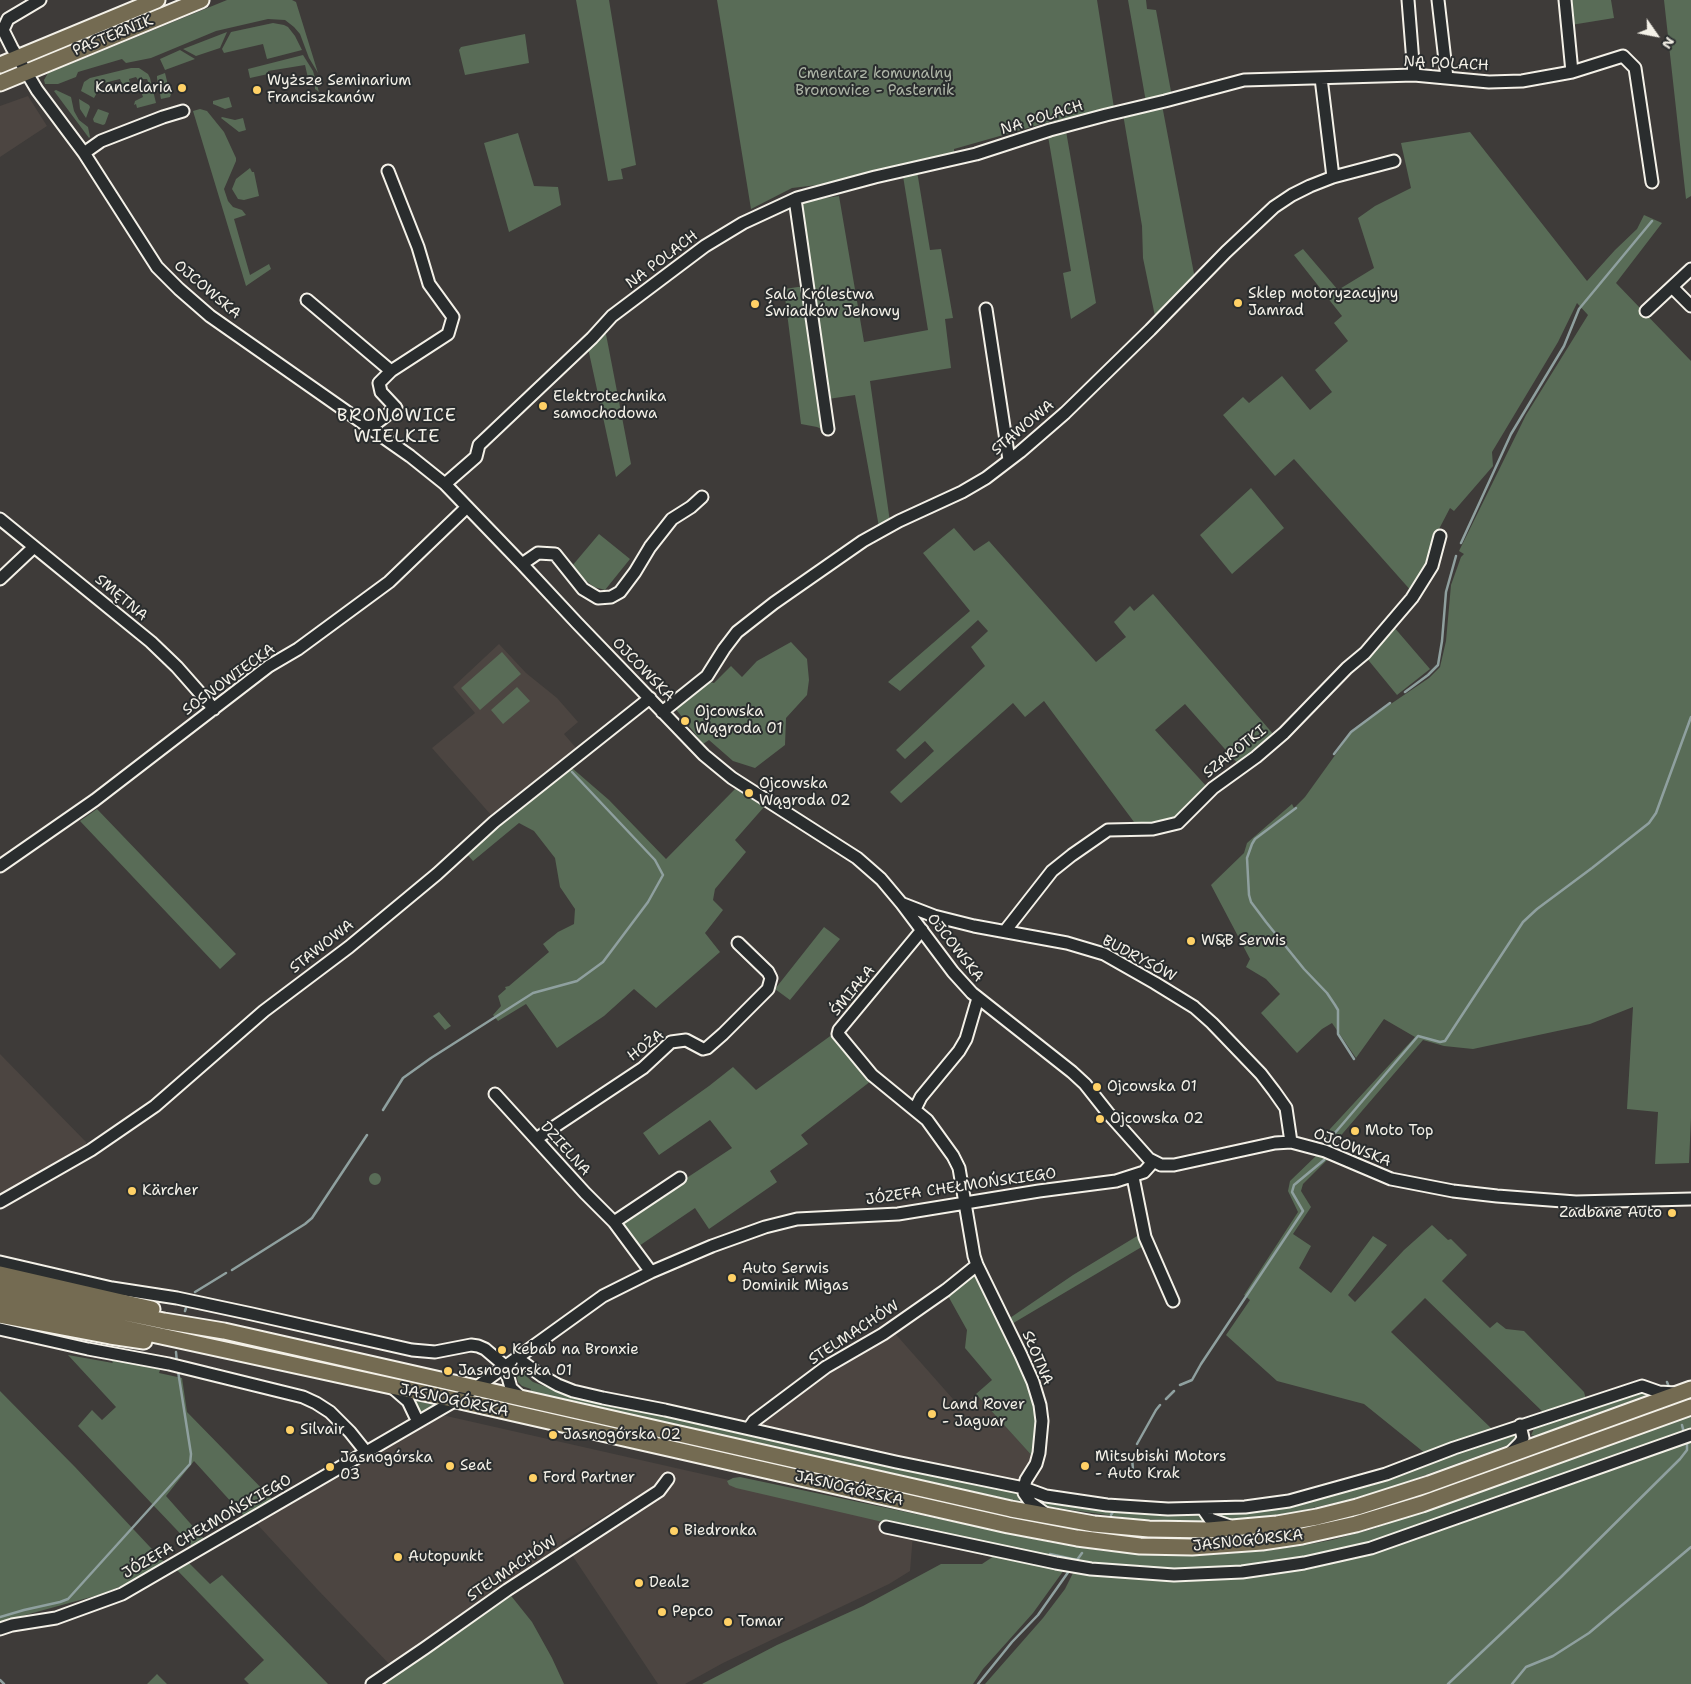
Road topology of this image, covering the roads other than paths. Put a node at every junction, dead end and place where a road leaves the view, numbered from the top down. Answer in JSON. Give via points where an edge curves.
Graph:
{"nodes":[{"id":1,"x":40,"y":0,"type":"edge"},
{"id":2,"x":157,"y":0,"type":"edge"},
{"id":3,"x":201,"y":0,"type":"edge"},
{"id":4,"x":1408,"y":0,"type":"edge"},
{"id":5,"x":1438,"y":0,"type":"edge"},
{"id":6,"x":1565,"y":0,"type":"edge"},
{"id":7,"x":17,"y":58,"type":"junction"},
{"id":8,"x":0,"y":65,"type":"edge"},
{"id":9,"x":1572,"y":72,"type":"junction"},
{"id":10,"x":26,"y":73,"type":"junction"},
{"id":11,"x":1414,"y":75,"type":"junction"},
{"id":12,"x":1321,"y":78,"type":"junction"},
{"id":13,"x":1447,"y":78,"type":"junction"},
{"id":14,"x":0,"y":84,"type":"edge"},
{"id":15,"x":183,"y":111,"type":"dead end"},
{"id":16,"x":84,"y":153,"type":"junction"},
{"id":17,"x":1394,"y":161,"type":"dead end"},
{"id":18,"x":388,"y":171,"type":"dead end"},
{"id":19,"x":1333,"y":177,"type":"junction"},
{"id":20,"x":1652,"y":182,"type":"dead end"},
{"id":21,"x":795,"y":199,"type":"junction"},
{"id":22,"x":1691,"y":269,"type":"edge"},
{"id":23,"x":1672,"y":286,"type":"junction"},
{"id":24,"x":307,"y":300,"type":"dead end"},
{"id":25,"x":1691,"y":306,"type":"edge"},
{"id":26,"x":986,"y":309,"type":"dead end"},
{"id":27,"x":1646,"y":310,"type":"dead end"},
{"id":28,"x":391,"y":371,"type":"junction"},
{"id":29,"x":370,"y":428,"type":"junction"},
{"id":30,"x":828,"y":429,"type":"dead end"},
{"id":31,"x":1009,"y":460,"type":"junction"},
{"id":32,"x":444,"y":484,"type":"junction"},
{"id":33,"x":702,"y":497,"type":"dead end"},
{"id":34,"x":466,"y":508,"type":"junction"},
{"id":35,"x":0,"y":519,"type":"edge"},
{"id":36,"x":1440,"y":536,"type":"dead end"},
{"id":37,"x":34,"y":547,"type":"junction"},
{"id":38,"x":522,"y":564,"type":"junction"},
{"id":39,"x":0,"y":579,"type":"edge"},
{"id":40,"x":650,"y":698,"type":"junction"},
{"id":41,"x":214,"y":709,"type":"junction"},
{"id":42,"x":662,"y":712,"type":"junction"},
{"id":43,"x":0,"y":866,"type":"edge"},
{"id":44,"x":902,"y":904,"type":"junction"},
{"id":45,"x":922,"y":930,"type":"junction"},
{"id":46,"x":1004,"y":931,"type":"junction"},
{"id":47,"x":738,"y":943,"type":"dead end"},
{"id":48,"x":978,"y":998,"type":"junction"},
{"id":49,"x":495,"y":1094,"type":"dead end"},
{"id":50,"x":915,"y":1109,"type":"junction"},
{"id":51,"x":536,"y":1139,"type":"junction"},
{"id":52,"x":1291,"y":1142,"type":"junction"},
{"id":53,"x":1152,"y":1162,"type":"junction"},
{"id":54,"x":1133,"y":1177,"type":"junction"},
{"id":55,"x":680,"y":1178,"type":"dead end"},
{"id":56,"x":1691,"y":1199,"type":"edge"},
{"id":57,"x":0,"y":1202,"type":"edge"},
{"id":58,"x":964,"y":1202,"type":"junction"},
{"id":59,"x":614,"y":1222,"type":"junction"},
{"id":60,"x":0,"y":1262,"type":"edge"},
{"id":61,"x":977,"y":1265,"type":"junction"},
{"id":62,"x":651,"y":1272,"type":"junction"},
{"id":63,"x":0,"y":1274,"type":"edge"},
{"id":64,"x":0,"y":1287,"type":"edge"},
{"id":65,"x":0,"y":1301,"type":"edge"},
{"id":66,"x":1173,"y":1301,"type":"dead end"},
{"id":67,"x":0,"y":1315,"type":"edge"},
{"id":68,"x":200,"y":1326,"type":"junction"},
{"id":69,"x":0,"y":1330,"type":"edge"},
{"id":70,"x":196,"y":1345,"type":"junction"},
{"id":71,"x":517,"y":1358,"type":"junction"},
{"id":72,"x":505,"y":1366,"type":"junction"},
{"id":73,"x":391,"y":1387,"type":"junction"},
{"id":74,"x":474,"y":1389,"type":"junction"},
{"id":75,"x":1685,"y":1392,"type":"edge"},
{"id":76,"x":524,"y":1399,"type":"junction"},
{"id":77,"x":456,"y":1400,"type":"junction"},
{"id":78,"x":1691,"y":1407,"type":"edge"},
{"id":79,"x":418,"y":1422,"type":"junction"},
{"id":80,"x":1520,"y":1425,"type":"junction"},
{"id":81,"x":749,"y":1428,"type":"junction"},
{"id":82,"x":1691,"y":1435,"type":"edge"},
{"id":83,"x":366,"y":1452,"type":"junction"},
{"id":84,"x":1505,"y":1457,"type":"junction"},
{"id":85,"x":668,"y":1479,"type":"dead end"},
{"id":86,"x":1024,"y":1488,"type":"junction"},
{"id":87,"x":1203,"y":1509,"type":"junction"},
{"id":88,"x":1051,"y":1517,"type":"junction"},
{"id":89,"x":886,"y":1527,"type":"dead end"},
{"id":90,"x":1236,"y":1528,"type":"junction"},
{"id":91,"x":0,"y":1629,"type":"edge"},
{"id":92,"x":372,"y":1684,"type":"edge"}],
"edges":[{"from":1,"to":7,"type":"street","name":"OJCOWSKA","via":[[8,18],[3,30]]},
{"from":2,"to":7,"type":"main road","name":"PASTERNIK"},
{"from":3,"to":10,"type":"main road","name":"PASTERNIK"},
{"from":4,"to":11,"type":"street"},
{"from":5,"to":13,"type":"street"},
{"from":6,"to":9,"type":"street"},
{"from":7,"to":8,"type":"main road","name":"PASTERNIK"},
{"from":7,"to":10,"type":"street","name":"OJCOWSKA"},
{"from":9,"to":13,"type":"street","name":"NA POLACH","via":[[1489,82]]},
{"from":9,"to":20,"type":"street","name":"NA POLACH","via":[[1623,56],[1635,68]]},
{"from":10,"to":14,"type":"main road","name":"PASTERNIK"},
{"from":10,"to":16,"type":"street","name":"OJCOWSKA"},
{"from":11,"to":12,"type":"street","name":"NA POLACH"},
{"from":11,"to":13,"type":"street","name":"NA POLACH"},
{"from":12,"to":19,"type":"street"},
{"from":12,"to":21,"type":"street","name":"NA POLACH","via":[[1244,80],[1050,130],[976,154]]},
{"from":15,"to":16,"type":"street","via":[[101,141]]},
{"from":16,"to":29,"type":"street","name":"OJCOWSKA","via":[[157,267],[179,289],[210,316]]},
{"from":17,"to":19,"type":"street","name":"STAWOWA"},
{"from":18,"to":28,"type":"street","via":[[429,284],[453,317],[448,334]]},
{"from":19,"to":31,"type":"street","name":"STAWOWA","via":[[1292,195],[1272,209],[1065,413]]},
{"from":21,"to":30,"type":"street"},
{"from":21,"to":32,"type":"street","name":"NA POLACH","via":[[743,223],[705,246],[612,316],[479,445],[476,457]]},
{"from":22,"to":23,"type":"street"},
{"from":23,"to":25,"type":"street"},
{"from":23,"to":27,"type":"street"},
{"from":24,"to":28,"type":"street"},
{"from":26,"to":31,"type":"street"},
{"from":28,"to":29,"type":"street","via":[[379,383],[381,392],[396,408]]},
{"from":29,"to":32,"type":"street","name":"OJCOWSKA"},
{"from":31,"to":42,"type":"street","name":"STAWOWA","via":[[962,492],[863,541],[774,603],[737,632],[707,676]]},
{"from":32,"to":34,"type":"street","name":"OJCOWSKA"},
{"from":33,"to":38,"type":"street","via":[[672,519],[636,572],[611,598],[598,598],[583,589],[554,554],[538,553]]},
{"from":34,"to":38,"type":"street","name":"OJCOWSKA"},
{"from":34,"to":41,"type":"street","name":"SOSNOWIECKA","via":[[389,582]]},
{"from":35,"to":37,"type":"street","name":"SMĘTNA"},
{"from":36,"to":46,"type":"street","name":"SZAROTKI","via":[[1432,566],[1412,598],[1365,652],[1284,733],[1213,788],[1178,823],[1153,829],[1108,830],[1072,855],[1052,871]]},
{"from":37,"to":39,"type":"street"},
{"from":37,"to":41,"type":"street","name":"SMĘTNA","via":[[151,642]]},
{"from":38,"to":40,"type":"street","name":"OJCOWSKA"},
{"from":40,"to":42,"type":"street","name":"OJCOWSKA"},
{"from":40,"to":57,"type":"street","name":"STAWOWA","via":[[494,822],[349,946],[264,1011],[155,1106],[91,1150]]},
{"from":41,"to":43,"type":"street","name":"SOSNOWIECKA","via":[[95,800]]},
{"from":42,"to":44,"type":"street","name":"OJCOWSKA","via":[[720,769],[857,858]]},
{"from":44,"to":45,"type":"street","name":"OJCOWSKA"},
{"from":44,"to":46,"type":"street","name":"BUDRYSÓW","via":[[934,916]]},
{"from":45,"to":48,"type":"street","name":"OJCOWSKA","via":[[953,972]]},
{"from":45,"to":50,"type":"street","name":"ŚMIAŁA","via":[[838,1034],[872,1075]]},
{"from":46,"to":52,"type":"street","name":"BUDRYSÓW","via":[[1104,954],[1194,1007],[1274,1090],[1286,1108]]},
{"from":47,"to":51,"type":"street","name":"HOŻA","via":[[771,978],[768,989],[723,1034],[703,1049],[686,1040],[671,1042],[643,1068]]},
{"from":48,"to":50,"type":"street","via":[[966,1039]]},
{"from":48,"to":53,"type":"street","name":"OJCOWSKA","via":[[1085,1084]]},
{"from":49,"to":51,"type":"street","name":"DZIELNA"},
{"from":50,"to":58,"type":"street","name":"ŚMIAŁA","via":[[953,1156],[962,1180]]},
{"from":51,"to":59,"type":"street","name":"DZIELNA"},
{"from":52,"to":53,"type":"street","name":"OJCOWSKA","via":[[1174,1165]]},
{"from":52,"to":56,"type":"street","name":"OJCOWSKA","via":[[1325,1150],[1391,1179],[1453,1191],[1576,1202]]},
{"from":53,"to":54,"type":"street","name":"JÓZEFA CHEŁMOŃSKIEGO","via":[[1147,1170]]},
{"from":54,"to":58,"type":"street","name":"JÓZEFA CHEŁMOŃSKIEGO"},
{"from":54,"to":66,"type":"street","via":[[1145,1238]]},
{"from":55,"to":59,"type":"street"},
{"from":58,"to":61,"type":"street","name":"SŁOTNA"},
{"from":58,"to":62,"type":"street","name":"JÓZEFA CHEŁMOŃSKIEGO","via":[[898,1214],[797,1219],[712,1246]]},
{"from":59,"to":62,"type":"street","name":"DZIELNA"},
{"from":60,"to":72,"type":"street","via":[[412,1350],[435,1352],[478,1346]]},
{"from":61,"to":81,"type":"street","name":"STELMACHÓW","via":[[883,1334],[826,1367]]},
{"from":61,"to":86,"type":"street","name":"SŁOTNA","via":[[1021,1355],[1040,1405],[1039,1453]]},
{"from":62,"to":71,"type":"street","name":"JÓZEFA CHEŁMOŃSKIEGO","via":[[603,1296]]},
{"from":63,"to":68,"type":"main road","via":[[168,1313]]},
{"from":64,"to":68,"type":"main road","name":"JASNOGÓRSKA","via":[[164,1322]]},
{"from":65,"to":70,"type":"main road","name":"JASNOGÓRSKA"},
{"from":67,"to":70,"type":"main road","via":[[110,1336]]},
{"from":68,"to":74,"type":"main road","name":"JASNOGÓRSKA"},
{"from":69,"to":83,"type":"street","via":[[169,1364],[303,1397],[330,1412]]},
{"from":70,"to":73,"type":"main road","name":"JASNOGÓRSKA"},
{"from":71,"to":72,"type":"street","name":"JÓZEFA CHEŁMOŃSKIEGO"},
{"from":71,"to":81,"type":"street","via":[[548,1380],[573,1391]]},
{"from":72,"to":74,"type":"street","name":"JÓZEFA CHEŁMOŃSKIEGO"},
{"from":72,"to":76,"type":"street","via":[[511,1388]]},
{"from":73,"to":77,"type":"main road","name":"JASNOGÓRSKA"},
{"from":73,"to":79,"type":"street","via":[[408,1401]]},
{"from":74,"to":76,"type":"main road","name":"JASNOGÓRSKA"},
{"from":74,"to":77,"type":"street","name":"JÓZEFA CHEŁMOŃSKIEGO"},
{"from":75,"to":80,"type":"street","via":[[1642,1386]]},
{"from":75,"to":84,"type":"main road","name":"JASNOGÓRSKA"},
{"from":76,"to":88,"type":"main road","name":"JASNOGÓRSKA"},
{"from":77,"to":78,"type":"main road","name":"JASNOGÓRSKA","via":[[1053,1534],[1121,1544],[1184,1547],[1283,1539],[1369,1520],[1431,1501]]},
{"from":77,"to":79,"type":"street","name":"JÓZEFA CHEŁMOŃSKIEGO"},
{"from":79,"to":83,"type":"street","name":"JÓZEFA CHEŁMOŃSKIEGO"},
{"from":80,"to":84,"type":"street","via":[[1523,1438]]},
{"from":80,"to":87,"type":"street","via":[[1386,1474],[1289,1501]]},
{"from":81,"to":86,"type":"street"},
{"from":82,"to":89,"type":"street","via":[[1371,1548],[1274,1568],[1174,1575],[1091,1569]]},
{"from":83,"to":91,"type":"street","name":"JÓZEFA CHEŁMOŃSKIEGO","via":[[122,1594],[56,1618]]},
{"from":84,"to":90,"type":"main road","name":"JASNOGÓRSKA","via":[[1358,1507],[1296,1521]]},
{"from":85,"to":92,"type":"street","name":"STELMACHÓW","via":[[659,1491],[507,1590]]},
{"from":86,"to":87,"type":"street","via":[[1046,1496],[1107,1505]]},
{"from":86,"to":88,"type":"street","via":[[1031,1502]]},
{"from":87,"to":90,"type":"street","via":[[1212,1521]]},
{"from":88,"to":90,"type":"main road","name":"JASNOGÓRSKA","via":[[1149,1529]]}]}
